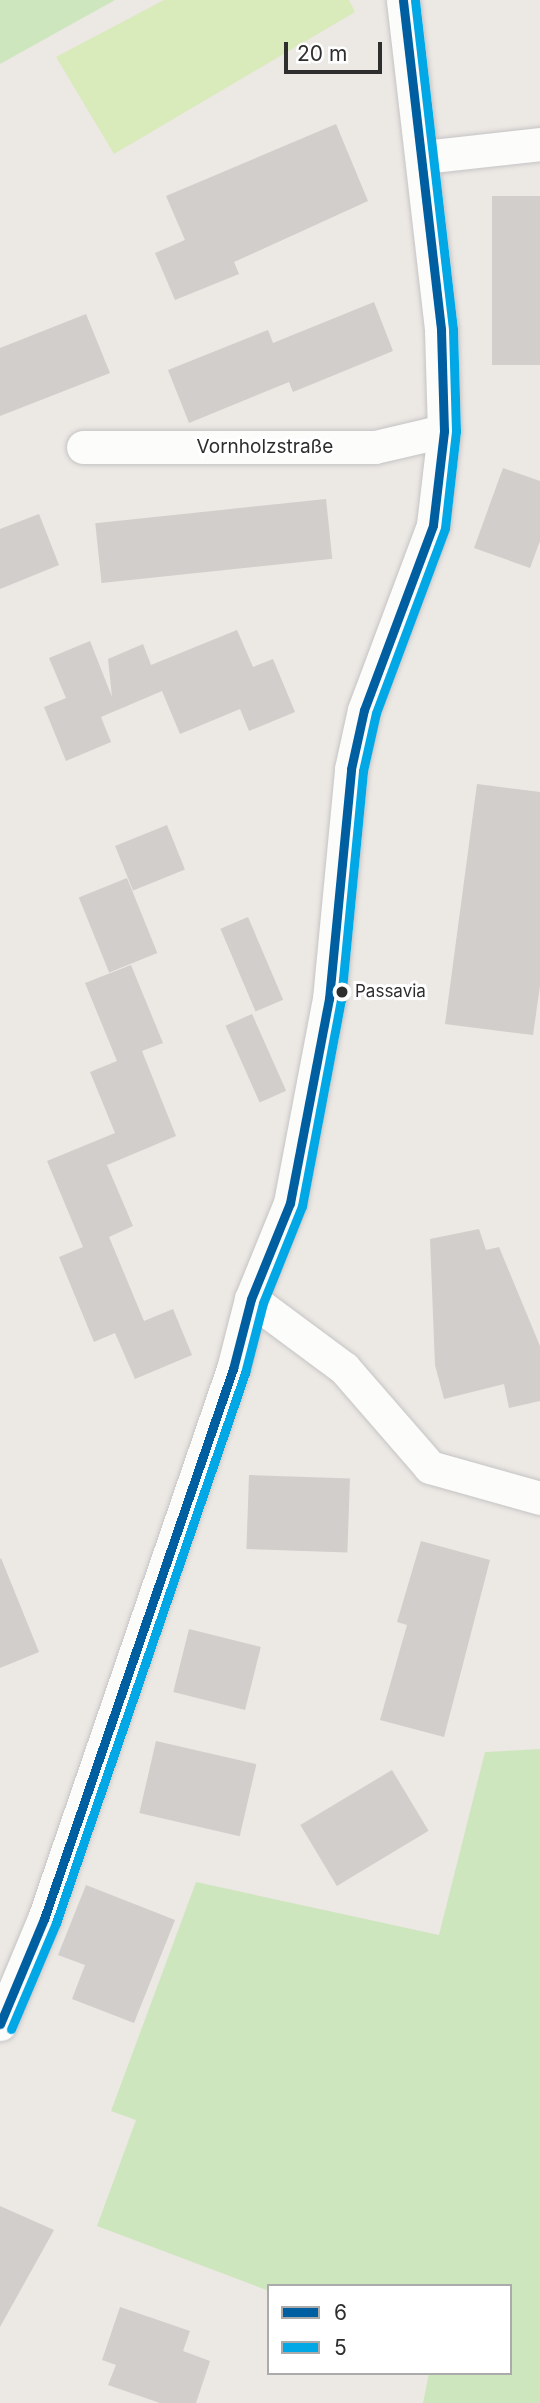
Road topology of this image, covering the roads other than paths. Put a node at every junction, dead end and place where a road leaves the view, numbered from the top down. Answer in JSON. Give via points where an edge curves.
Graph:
{"nodes":[{"id":1,"x":403,"y":0,"type":"edge"},
{"id":2,"x":540,"y":144,"type":"edge"},
{"id":3,"x":423,"y":156,"type":"junction"},
{"id":4,"x":444,"y":431,"type":"junction"},
{"id":5,"x":83,"y":447,"type":"dead end"},
{"id":6,"x":251,"y":1299,"type":"junction"},
{"id":7,"x":540,"y":1498,"type":"edge"},
{"id":8,"x":0,"y":2024,"type":"edge"}],
"edges":[{"from":1,"to":3,"type":"street"},
{"from":2,"to":3,"type":"street"},
{"from":3,"to":4,"type":"street","via":[[441,329]]},
{"from":4,"to":5,"type":"street","name":"Vornholzstraße","via":[[375,447]]},
{"from":4,"to":6,"type":"street","via":[[433,525],[356,746],[343,814],[324,1024],[290,1203]]},
{"from":6,"to":7,"type":"street","via":[[344,1368],[429,1467]]},
{"from":6,"to":8,"type":"street","via":[[233,1369],[44,1919]]}]}
